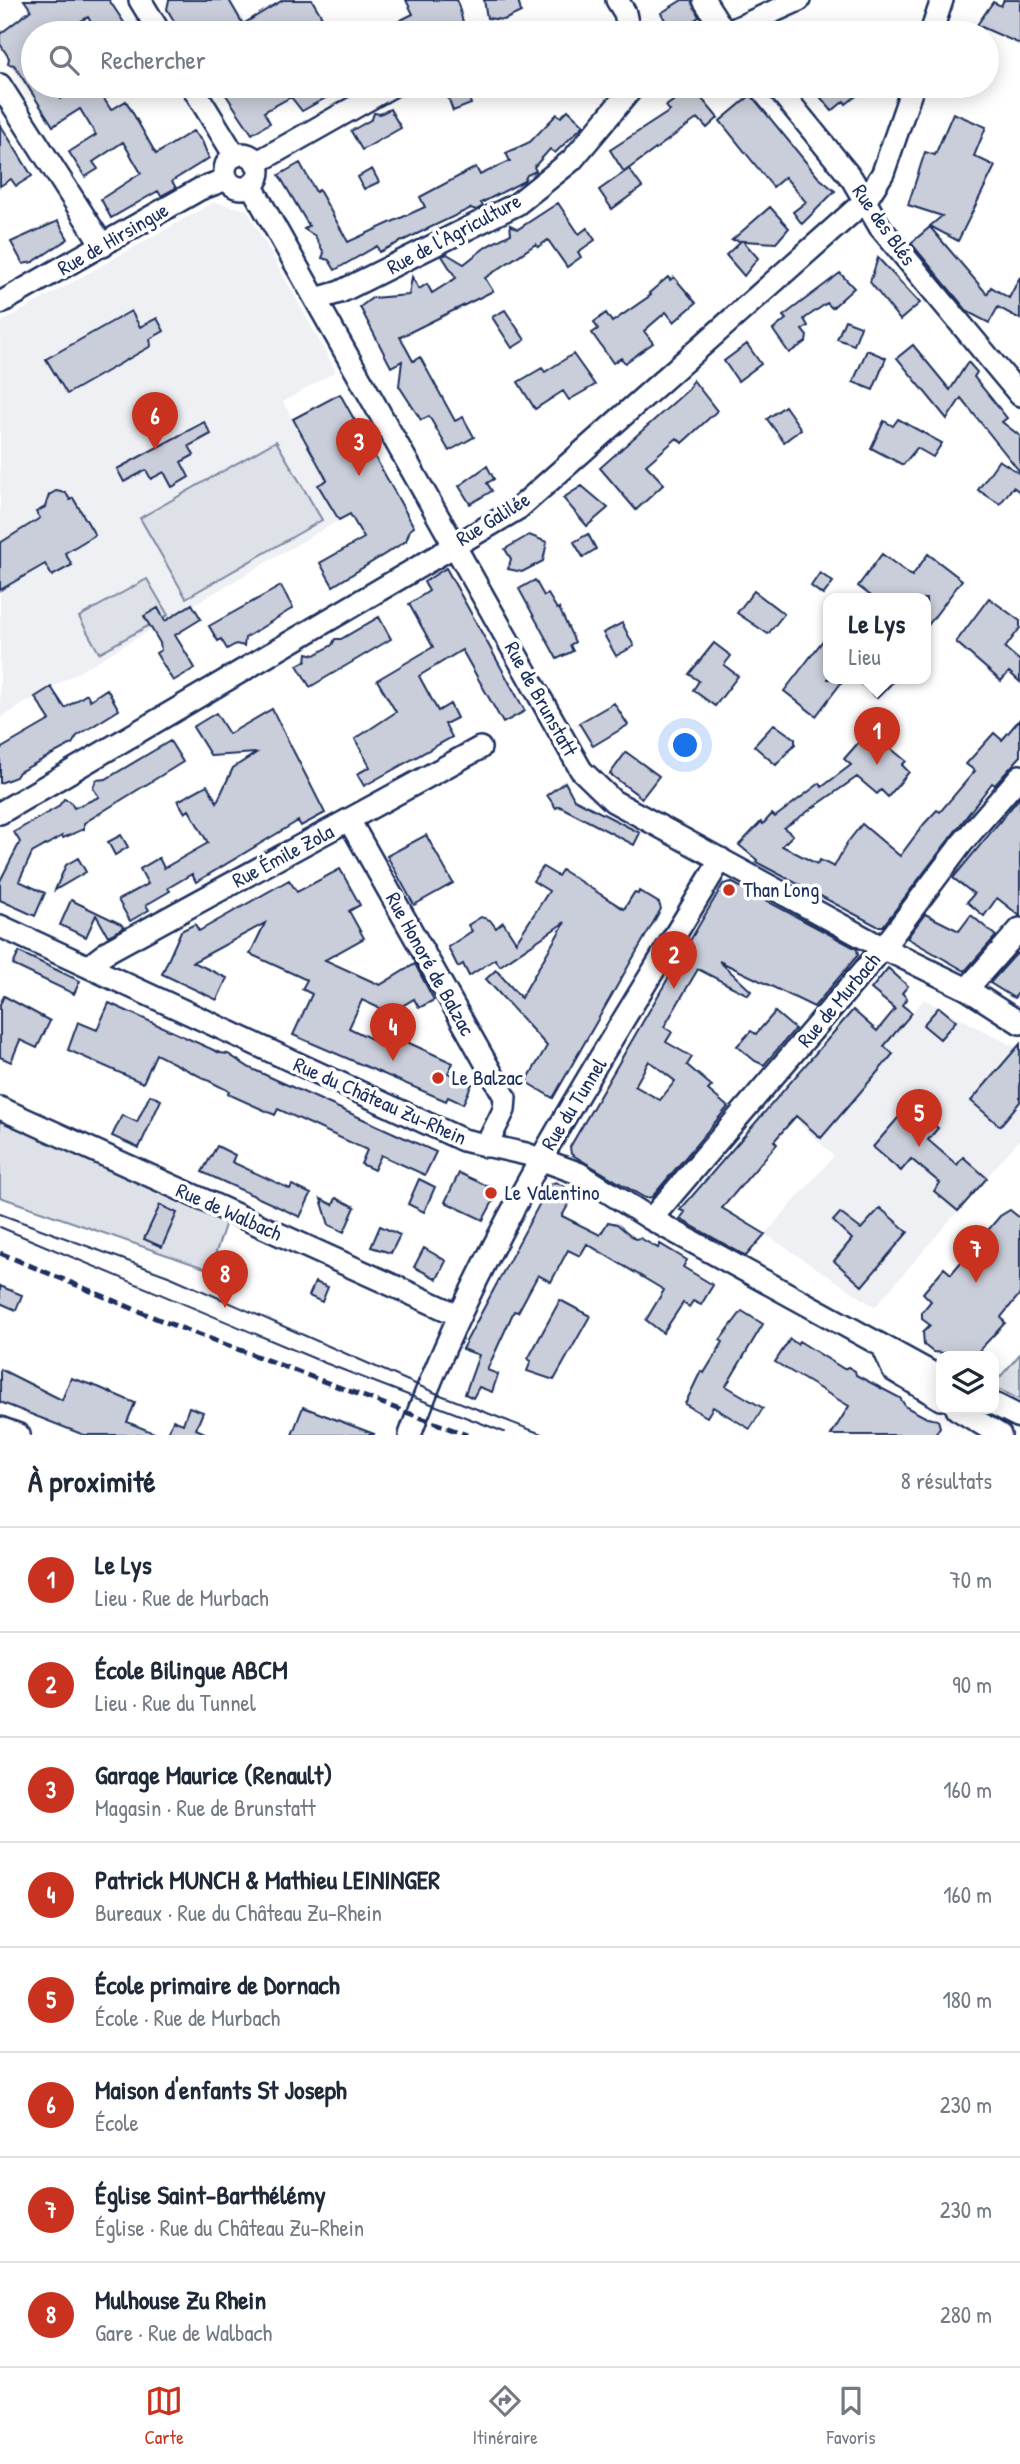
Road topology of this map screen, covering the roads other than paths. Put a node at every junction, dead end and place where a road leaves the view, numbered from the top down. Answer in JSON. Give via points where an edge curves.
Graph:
{"nodes":[{"id":1,"x":140,"y":0,"type":"edge"},
{"id":2,"x":617,"y":0,"type":"edge"},
{"id":3,"x":704,"y":0,"type":"edge"},
{"id":4,"x":799,"y":0,"type":"edge"},
{"id":5,"x":942,"y":0,"type":"edge"},
{"id":6,"x":153,"y":21,"type":"edge"},
{"id":7,"x":627,"y":21,"type":"edge"},
{"id":8,"x":720,"y":21,"type":"edge"},
{"id":9,"x":754,"y":21,"type":"edge"},
{"id":10,"x":935,"y":21,"type":"edge"},
{"id":11,"x":0,"y":86,"type":"edge"},
{"id":12,"x":199,"y":98,"type":"edge"},
{"id":13,"x":371,"y":98,"type":"edge"},
{"id":14,"x":625,"y":98,"type":"edge"},
{"id":15,"x":785,"y":98,"type":"edge"},
{"id":16,"x":909,"y":98,"type":"edge"},
{"id":17,"x":235,"y":156,"type":"junction"},
{"id":18,"x":256,"y":163,"type":"junction"},
{"id":19,"x":228,"y":179,"type":"junction"},
{"id":20,"x":251,"y":185,"type":"junction"},
{"id":21,"x":866,"y":200,"type":"junction"},
{"id":22,"x":103,"y":246,"type":"junction"},
{"id":23,"x":316,"y":299,"type":"junction"},
{"id":24,"x":0,"y":303,"type":"edge"},
{"id":25,"x":1020,"y":395,"type":"edge"},
{"id":26,"x":452,"y":545,"type":"junction"},
{"id":27,"x":480,"y":748,"type":"dead end"},
{"id":28,"x":1020,"y":776,"type":"edge"},
{"id":29,"x":0,"y":813,"type":"edge"},
{"id":30,"x":349,"y":820,"type":"junction"},
{"id":31,"x":721,"y":859,"type":"junction"},
{"id":32,"x":0,"y":926,"type":"edge"},
{"id":33,"x":1020,"y":929,"type":"edge"},
{"id":34,"x":883,"y":948,"type":"junction"},
{"id":35,"x":89,"y":967,"type":"junction"},
{"id":36,"x":967,"y":989,"type":"junction"},
{"id":37,"x":1020,"y":1023,"type":"edge"},
{"id":38,"x":0,"y":1108,"type":"edge"},
{"id":39,"x":486,"y":1146,"type":"junction"},
{"id":40,"x":541,"y":1158,"type":"junction"},
{"id":41,"x":652,"y":1219,"type":"junction"},
{"id":42,"x":458,"y":1315,"type":"junction"},
{"id":43,"x":884,"y":1349,"type":"junction"},
{"id":44,"x":936,"y":1375,"type":"edge"},
{"id":45,"x":936,"y":1396,"type":"edge"},
{"id":46,"x":999,"y":1406,"type":"edge"},
{"id":47,"x":965,"y":1414,"type":"edge"},
{"id":48,"x":1020,"y":1417,"type":"edge"},
{"id":49,"x":0,"y":1427,"type":"edge"},
{"id":50,"x":19,"y":1435,"type":"edge"},
{"id":51,"x":410,"y":1435,"type":"edge"},
{"id":52,"x":1000,"y":1435,"type":"edge"}],
"edges":[{"from":1,"to":6,"type":"street"},
{"from":2,"to":7,"type":"street"},
{"from":3,"to":8,"type":"street"},
{"from":4,"to":9,"type":"street"},
{"from":5,"to":10,"type":"street"},
{"from":11,"to":22,"type":"street"},
{"from":12,"to":17,"type":"street"},
{"from":13,"to":18,"type":"street"},
{"from":14,"to":23,"type":"street","name":"Rue de l'Agriculture","via":[[572,160],[517,204],[341,292]]},
{"from":15,"to":21,"type":"street","name":"Rue des Blés"},
{"from":16,"to":21,"type":"street","name":"Rue Galilée","via":[[883,173]]},
{"from":17,"to":18,"type":"street","via":[[245,155]]},
{"from":17,"to":19,"type":"street","via":[[226,169]]},
{"from":18,"to":20,"type":"street","via":[[258,177]]},
{"from":19,"to":20,"type":"street","via":[[236,186]]},
{"from":19,"to":22,"type":"street","name":"Rue de Hirsingue","via":[[200,189]]},
{"from":20,"to":23,"type":"street","name":"Rue de Brunstatt"},
{"from":21,"to":25,"type":"street","name":"Rue des Blés","via":[[880,227]]},
{"from":21,"to":26,"type":"street","name":"Rue Galilée","via":[[519,508]]},
{"from":22,"to":24,"type":"street","name":"Rue de Hirsingue"},
{"from":23,"to":26,"type":"street","name":"Rue de Brunstatt"},
{"from":26,"to":29,"type":"street","name":"Rue Galilée"},
{"from":26,"to":31,"type":"street","name":"Rue de Brunstatt","via":[[581,770],[613,801]]},
{"from":27,"to":30,"type":"street","name":"Rue Émile Zola"},
{"from":28,"to":34,"type":"street","name":"Rue de Murbach"},
{"from":30,"to":35,"type":"street","name":"Rue Émile Zola","via":[[110,950]]},
{"from":30,"to":39,"type":"street","name":"Rue Honoré de Balzac","via":[[505,1097],[504,1110]]},
{"from":31,"to":34,"type":"street","name":"Rue de Brunstatt"},
{"from":31,"to":40,"type":"street","name":"Rue du Tunnel"},
{"from":32,"to":35,"type":"street","name":"Rue du Château Zu-Rhein"},
{"from":33,"to":36,"type":"street"},
{"from":34,"to":36,"type":"street","name":"Rue de Brunstatt"},
{"from":34,"to":41,"type":"street","name":"Rue de Murbach"},
{"from":35,"to":39,"type":"street","name":"Rue du Château Zu-Rhein"},
{"from":36,"to":37,"type":"street","name":"Rue de Brunstatt"},
{"from":38,"to":42,"type":"street","name":"Rue de Walbach"},
{"from":39,"to":40,"type":"street","name":"Rue du Château Zu-Rhein"},
{"from":40,"to":41,"type":"street","name":"Rue du Château Zu-Rhein","via":[[578,1173]]},
{"from":40,"to":42,"type":"street","name":"Rue du Tunnel"},
{"from":41,"to":43,"type":"street","name":"Rue du Château Zu-Rhein"},
{"from":42,"to":51,"type":"street","name":"Rue du Tunnel"},
{"from":43,"to":44,"type":"street","name":"Rue du Château Zu-Rhein"},
{"from":43,"to":45,"type":"street","via":[[893,1370]]},
{"from":46,"to":48,"type":"street"},
{"from":47,"to":52,"type":"street"},
{"from":49,"to":50,"type":"street"}]}
